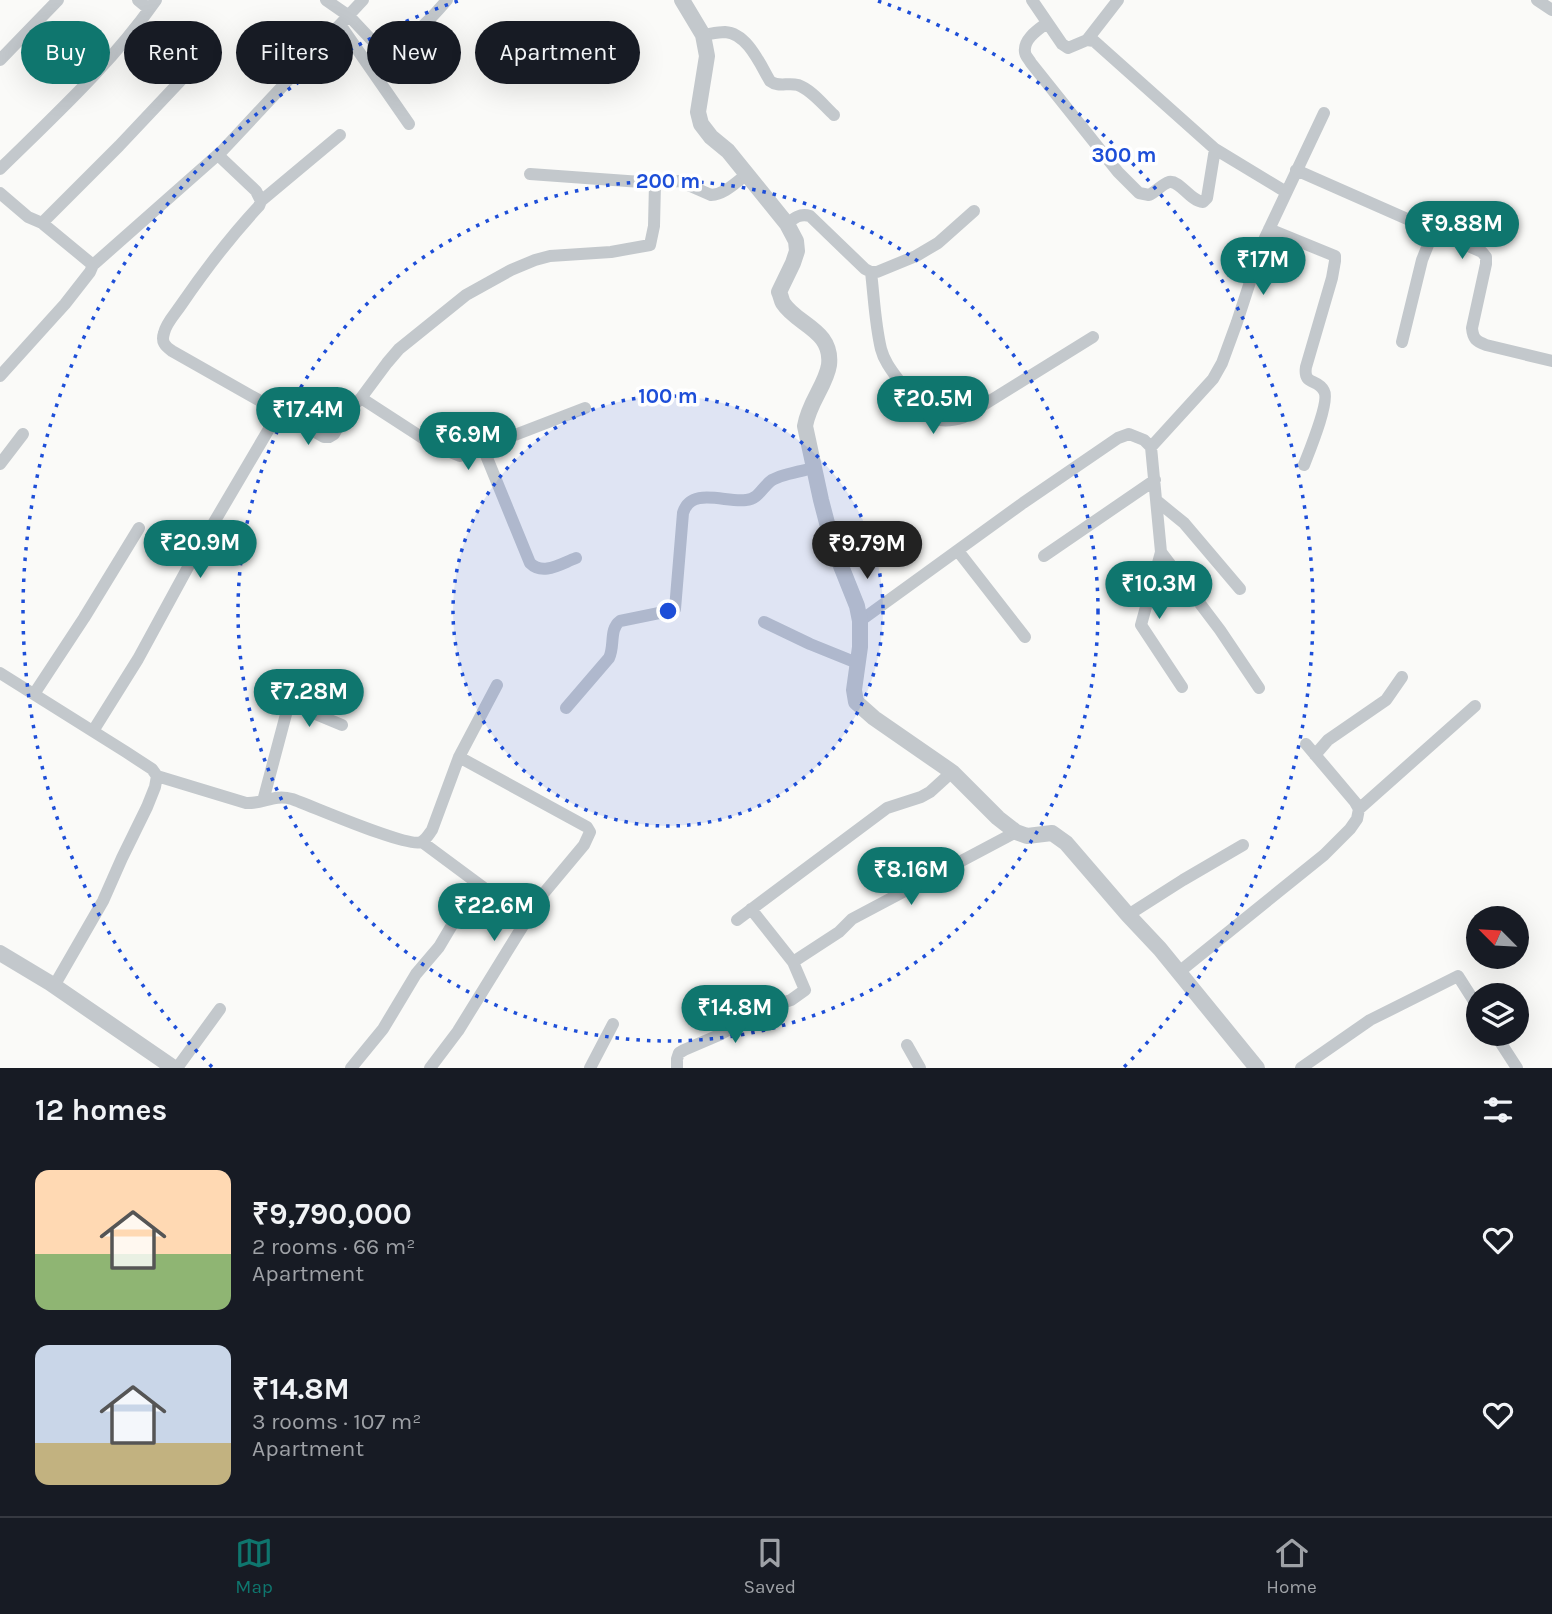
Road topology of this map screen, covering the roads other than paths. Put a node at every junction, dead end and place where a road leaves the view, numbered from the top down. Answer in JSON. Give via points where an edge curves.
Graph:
{"nodes":[{"id":1,"x":58,"y":0,"type":"edge"},
{"id":2,"x":138,"y":0,"type":"edge"},
{"id":3,"x":326,"y":0,"type":"edge"},
{"id":4,"x":363,"y":0,"type":"edge"},
{"id":5,"x":447,"y":0,"type":"edge"},
{"id":6,"x":682,"y":0,"type":"edge"},
{"id":7,"x":1032,"y":0,"type":"edge"},
{"id":8,"x":1118,"y":0,"type":"edge"},
{"id":9,"x":1537,"y":0,"type":"edge"},
{"id":10,"x":153,"y":5,"type":"edge"},
{"id":11,"x":1552,"y":10,"type":"edge"},
{"id":12,"x":345,"y":21,"type":"joint"},
{"id":13,"x":1047,"y":23,"type":"junction"},
{"id":14,"x":353,"y":27,"type":"edge"},
{"id":15,"x":353,"y":34,"type":"edge"},
{"id":16,"x":703,"y":35,"type":"junction"},
{"id":17,"x":1087,"y":40,"type":"junction"},
{"id":18,"x":0,"y":60,"type":"edge"},
{"id":19,"x":177,"y":84,"type":"edge"},
{"id":20,"x":285,"y":84,"type":"edge"},
{"id":21,"x":1324,"y":113,"type":"dead end"},
{"id":22,"x":834,"y":115,"type":"dead end"},
{"id":23,"x":409,"y":124,"type":"dead end"},
{"id":24,"x":340,"y":135,"type":"dead end"},
{"id":25,"x":1214,"y":149,"type":"junction"},
{"id":26,"x":218,"y":155,"type":"junction"},
{"id":27,"x":0,"y":169,"type":"edge"},
{"id":28,"x":1296,"y":170,"type":"junction"},
{"id":29,"x":530,"y":174,"type":"dead end"},
{"id":30,"x":746,"y":175,"type":"junction"},
{"id":31,"x":655,"y":183,"type":"junction"},
{"id":32,"x":1286,"y":192,"type":"junction"},
{"id":33,"x":0,"y":193,"type":"edge"},
{"id":34,"x":261,"y":201,"type":"junction"},
{"id":35,"x":974,"y":211,"type":"dead end"},
{"id":36,"x":42,"y":223,"type":"junction"},
{"id":37,"x":786,"y":224,"type":"junction"},
{"id":38,"x":1269,"y":229,"type":"junction"},
{"id":39,"x":1434,"y":230,"type":"junction"},
{"id":40,"x":93,"y":265,"type":"junction"},
{"id":41,"x":870,"y":272,"type":"junction"},
{"id":42,"x":1093,"y":337,"type":"dead end"},
{"id":43,"x":1402,"y":342,"type":"dead end"},
{"id":44,"x":1552,"y":361,"type":"edge"},
{"id":45,"x":0,"y":376,"type":"edge"},
{"id":46,"x":361,"y":398,"type":"junction"},
{"id":47,"x":585,"y":408,"type":"dead end"},
{"id":48,"x":278,"y":412,"type":"junction"},
{"id":49,"x":23,"y":434,"type":"dead end"},
{"id":50,"x":1151,"y":447,"type":"junction"},
{"id":51,"x":483,"y":448,"type":"junction"},
{"id":52,"x":0,"y":464,"type":"edge"},
{"id":53,"x":1304,"y":465,"type":"dead end"},
{"id":54,"x":814,"y":468,"type":"junction"},
{"id":55,"x":1155,"y":480,"type":"junction"},
{"id":56,"x":1157,"y":501,"type":"junction"},
{"id":57,"x":139,"y":528,"type":"dead end"},
{"id":58,"x":958,"y":551,"type":"junction"},
{"id":59,"x":1161,"y":552,"type":"junction"},
{"id":60,"x":1044,"y":556,"type":"dead end"},
{"id":61,"x":576,"y":558,"type":"dead end"},
{"id":62,"x":1240,"y":589,"type":"dead end"},
{"id":63,"x":860,"y":621,"type":"junction"},
{"id":64,"x":764,"y":622,"type":"dead end"},
{"id":65,"x":1025,"y":637,"type":"dead end"},
{"id":66,"x":857,"y":663,"type":"junction"},
{"id":67,"x":0,"y":673,"type":"edge"},
{"id":68,"x":1402,"y":677,"type":"dead end"},
{"id":69,"x":497,"y":685,"type":"dead end"},
{"id":70,"x":1182,"y":687,"type":"dead end"},
{"id":71,"x":1259,"y":688,"type":"dead end"},
{"id":72,"x":34,"y":694,"type":"junction"},
{"id":73,"x":1475,"y":706,"type":"dead end"},
{"id":74,"x":566,"y":708,"type":"dead end"},
{"id":75,"x":342,"y":725,"type":"dead end"},
{"id":76,"x":93,"y":732,"type":"junction"},
{"id":77,"x":1307,"y":744,"type":"dead end"},
{"id":78,"x":1315,"y":755,"type":"junction"},
{"id":79,"x":459,"y":757,"type":"junction"},
{"id":80,"x":952,"y":772,"type":"junction"},
{"id":81,"x":157,"y":776,"type":"junction"},
{"id":82,"x":263,"y":801,"type":"junction"},
{"id":83,"x":1359,"y":809,"type":"junction"},
{"id":84,"x":1016,"y":832,"type":"junction"},
{"id":85,"x":422,"y":842,"type":"junction"},
{"id":86,"x":1243,"y":845,"type":"dead end"},
{"id":87,"x":477,"y":883,"type":"junction"},
{"id":88,"x":751,"y":909,"type":"junction"},
{"id":89,"x":1128,"y":915,"type":"junction"},
{"id":90,"x":523,"y":918,"type":"junction"},
{"id":91,"x":737,"y":920,"type":"dead end"},
{"id":92,"x":0,"y":953,"type":"edge"},
{"id":93,"x":793,"y":962,"type":"junction"},
{"id":94,"x":1179,"y":972,"type":"junction"},
{"id":95,"x":54,"y":986,"type":"junction"},
{"id":96,"x":1466,"y":989,"type":"edge"},
{"id":97,"x":219,"y":1009,"type":"dead end"},
{"id":98,"x":613,"y":1024,"type":"dead end"},
{"id":99,"x":907,"y":1045,"type":"dead end"},
{"id":100,"x":1503,"y":1046,"type":"edge"},
{"id":101,"x":175,"y":1068,"type":"edge"},
{"id":102,"x":351,"y":1068,"type":"edge"},
{"id":103,"x":430,"y":1068,"type":"edge"},
{"id":104,"x":590,"y":1068,"type":"edge"},
{"id":105,"x":677,"y":1068,"type":"edge"},
{"id":106,"x":919,"y":1068,"type":"edge"},
{"id":107,"x":1257,"y":1068,"type":"edge"},
{"id":108,"x":1301,"y":1068,"type":"edge"},
{"id":109,"x":1517,"y":1068,"type":"edge"}],
"edges":[{"from":1,"to":18,"type":"street"},
{"from":2,"to":10,"type":"street"},
{"from":3,"to":12,"type":"street"},
{"from":4,"to":12,"type":"street"},
{"from":5,"to":14,"type":"street","via":[[387,52]]},
{"from":6,"to":16,"type":"street"},
{"from":7,"to":13,"type":"street"},
{"from":8,"to":17,"type":"street"},
{"from":9,"to":11,"type":"street"},
{"from":10,"to":27,"type":"street","via":[[100,68]]},
{"from":13,"to":17,"type":"street","via":[[1068,48]]},
{"from":13,"to":25,"type":"street","via":[[1031,37],[1025,52],[1103,155],[1139,193],[1149,195],[1168,182],[1203,202]]},
{"from":15,"to":23,"type":"street"},
{"from":16,"to":22,"type":"street","via":[[724,32],[740,37],[770,81],[798,85]]},
{"from":16,"to":30,"type":"street","via":[[707,56],[698,112],[701,124]]},
{"from":17,"to":25,"type":"street","via":[[1094,41]]},
{"from":19,"to":36,"type":"street"},
{"from":20,"to":26,"type":"street"},
{"from":21,"to":28,"type":"street"},
{"from":24,"to":34,"type":"street"},
{"from":25,"to":32,"type":"street"},
{"from":26,"to":34,"type":"street"},
{"from":26,"to":40,"type":"street"},
{"from":28,"to":32,"type":"street"},
{"from":28,"to":39,"type":"street"},
{"from":29,"to":31,"type":"street"},
{"from":30,"to":31,"type":"street","via":[[716,195],[679,181]]},
{"from":30,"to":37,"type":"street"},
{"from":31,"to":46,"type":"street","via":[[650,245],[550,256],[511,270],[467,295],[415,335]]},
{"from":32,"to":38,"type":"street"},
{"from":33,"to":36,"type":"street"},
{"from":34,"to":48,"type":"street","via":[[185,300],[163,333],[163,341],[172,351]]},
{"from":35,"to":41,"type":"street","via":[[938,243]]},
{"from":36,"to":40,"type":"street"},
{"from":37,"to":41,"type":"street","via":[[797,216],[810,216]]},
{"from":37,"to":54,"type":"street","via":[[797,251],[779,292],[790,310],[826,345],[830,361],[805,426]]},
{"from":38,"to":50,"type":"street","via":[[1219,371]]},
{"from":38,"to":53,"type":"street","via":[[1335,256],[1306,368],[1307,379],[1321,387],[1326,398]]},
{"from":39,"to":43,"type":"street"},
{"from":39,"to":44,"type":"street","via":[[1486,257],[1472,328],[1476,341]]},
{"from":40,"to":45,"type":"street","via":[[65,304]]},
{"from":41,"to":42,"type":"street","via":[[885,360],[916,407],[933,419],[964,417]]},
{"from":46,"to":48,"type":"street","via":[[330,437]]},
{"from":46,"to":51,"type":"street","via":[[450,453],[460,456]]},
{"from":47,"to":51,"type":"street"},
{"from":48,"to":76,"type":"street"},
{"from":49,"to":52,"type":"street"},
{"from":50,"to":55,"type":"street"},
{"from":50,"to":58,"type":"street","via":[[1129,434],[1118,438]]},
{"from":51,"to":61,"type":"street","via":[[530,563],[543,570]]},
{"from":54,"to":63,"type":"street","via":[[833,545]]},
{"from":54,"to":74,"type":"street","via":[[772,480],[754,499],[702,497],[690,501],[683,513],[675,608],[616,624],[609,658]]},
{"from":55,"to":56,"type":"street"},
{"from":55,"to":60,"type":"street"},
{"from":56,"to":59,"type":"street"},
{"from":56,"to":62,"type":"street","via":[[1184,523]]},
{"from":57,"to":72,"type":"street"},
{"from":58,"to":63,"type":"street"},
{"from":58,"to":65,"type":"street"},
{"from":59,"to":70,"type":"street","via":[[1141,625]]},
{"from":59,"to":71,"type":"street"},
{"from":63,"to":66,"type":"street"},
{"from":64,"to":66,"type":"street"},
{"from":66,"to":80,"type":"street","via":[[856,702]]},
{"from":67,"to":72,"type":"street"},
{"from":68,"to":78,"type":"street","via":[[1386,700],[1328,740]]},
{"from":69,"to":79,"type":"street"},
{"from":72,"to":76,"type":"street"},
{"from":73,"to":83,"type":"street"},
{"from":75,"to":82,"type":"street","via":[[289,702]]},
{"from":76,"to":81,"type":"street"},
{"from":77,"to":78,"type":"street"},
{"from":78,"to":83,"type":"street"},
{"from":79,"to":85,"type":"street","via":[[432,830]]},
{"from":79,"to":90,"type":"street","via":[[590,832]]},
{"from":80,"to":84,"type":"street"},
{"from":80,"to":88,"type":"street","via":[[921,797],[887,808]]},
{"from":81,"to":82,"type":"street","via":[[246,803]]},
{"from":81,"to":95,"type":"street","via":[[103,901]]},
{"from":82,"to":85,"type":"street","via":[[282,796],[390,836]]},
{"from":83,"to":94,"type":"street","via":[[1357,819],[1324,855]]},
{"from":84,"to":89,"type":"street","via":[[1027,836],[1052,832]]},
{"from":84,"to":93,"type":"street","via":[[852,919]]},
{"from":85,"to":87,"type":"street"},
{"from":86,"to":89,"type":"street"},
{"from":87,"to":90,"type":"street"},
{"from":87,"to":102,"type":"street","via":[[383,1030]]},
{"from":88,"to":91,"type":"street"},
{"from":88,"to":93,"type":"street"},
{"from":89,"to":94,"type":"street"},
{"from":90,"to":103,"type":"street","via":[[520,932]]},
{"from":92,"to":95,"type":"street"},
{"from":93,"to":105,"type":"street","via":[[805,990],[679,1053]]},
{"from":94,"to":107,"type":"street"},
{"from":95,"to":101,"type":"street"},
{"from":96,"to":108,"type":"street","via":[[1458,976],[1370,1020]]},
{"from":97,"to":101,"type":"street"},
{"from":98,"to":104,"type":"street"},
{"from":99,"to":106,"type":"street"},
{"from":100,"to":109,"type":"street"}]}
